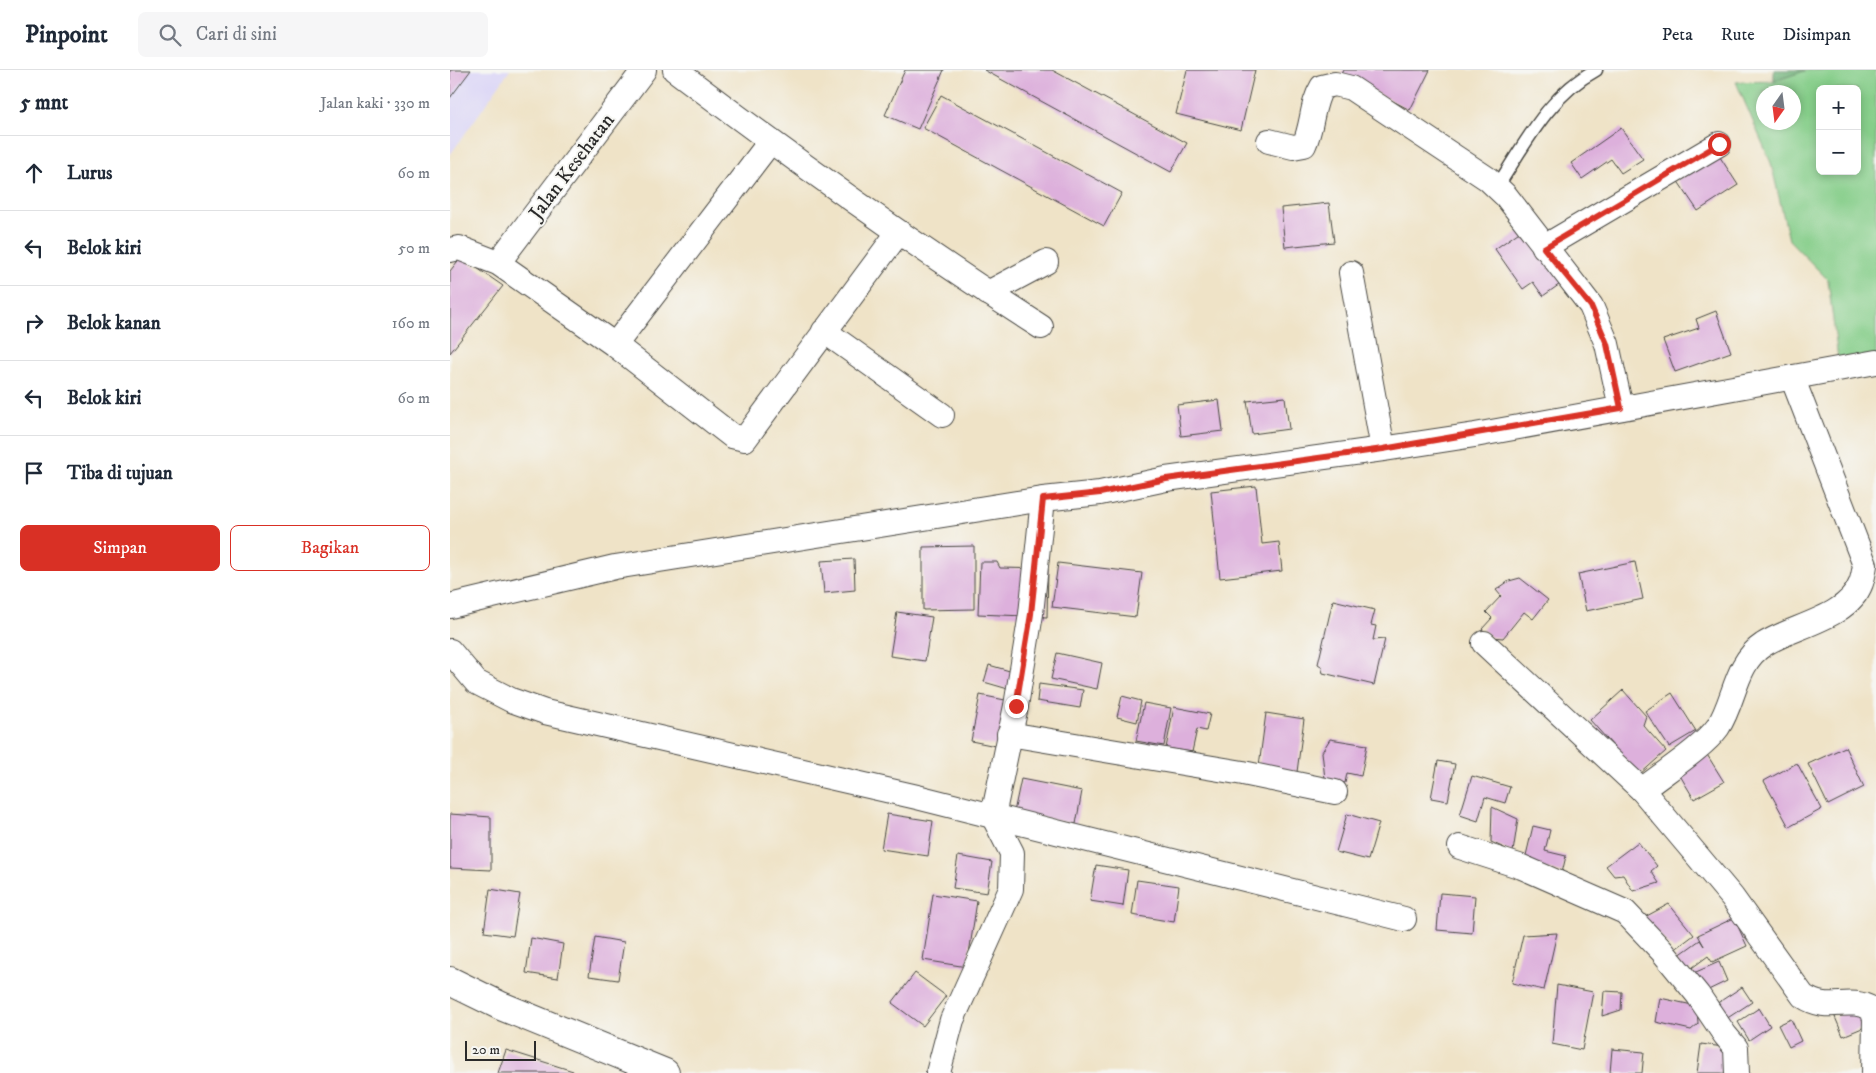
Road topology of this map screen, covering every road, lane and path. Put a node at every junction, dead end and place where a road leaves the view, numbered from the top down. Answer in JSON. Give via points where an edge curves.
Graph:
{"nodes":[{"id":1,"x":644,"y":70,"type":"edge"},
{"id":2,"x":675,"y":70,"type":"edge"},
{"id":3,"x":1596,"y":70,"type":"edge"},
{"id":4,"x":1269,"y":141,"type":"dead end"},
{"id":5,"x":770,"y":142,"type":"junction"},
{"id":6,"x":1719,"y":144,"type":"dead end"},
{"id":7,"x":1497,"y":188,"type":"junction"},
{"id":8,"x":898,"y":233,"type":"junction"},
{"id":9,"x":1544,"y":248,"type":"junction"},
{"id":10,"x":450,"y":250,"type":"edge"},
{"id":11,"x":1046,"y":262,"type":"dead end"},
{"id":12,"x":498,"y":263,"type":"junction"},
{"id":13,"x":1351,"y":273,"type":"dead end"},
{"id":14,"x":988,"y":293,"type":"junction"},
{"id":15,"x":1041,"y":327,"type":"dead end"},
{"id":16,"x":824,"y":332,"type":"junction"},
{"id":17,"x":615,"y":345,"type":"junction"},
{"id":18,"x":1876,"y":362,"type":"edge"},
{"id":19,"x":1792,"y":377,"type":"junction"},
{"id":20,"x":1621,"y":408,"type":"junction"},
{"id":21,"x":942,"y":415,"type":"dead end"},
{"id":22,"x":1383,"y":449,"type":"junction"},
{"id":23,"x":1043,"y":499,"type":"junction"},
{"id":24,"x":450,"y":606,"type":"edge"},
{"id":25,"x":1484,"y":643,"type":"dead end"},
{"id":26,"x":450,"y":651,"type":"edge"},
{"id":27,"x":1009,"y":734,"type":"junction"},
{"id":28,"x":1642,"y":790,"type":"junction"},
{"id":29,"x":1335,"y":792,"type":"dead end"},
{"id":30,"x":993,"y":816,"type":"junction"},
{"id":31,"x":1460,"y":847,"type":"dead end"},
{"id":32,"x":1404,"y":919,"type":"dead end"},
{"id":33,"x":450,"y":981,"type":"edge"},
{"id":34,"x":665,"y":1073,"type":"edge"},
{"id":35,"x":938,"y":1073,"type":"edge"},
{"id":36,"x":1737,"y":1073,"type":"edge"},
{"id":37,"x":1874,"y":1073,"type":"edge"}],
"edges":[{"from":1,"to":12,"type":"street","name":"Jalan Kesehatan"},
{"from":2,"to":5,"type":"street"},
{"from":3,"to":7,"type":"lane","via":[[1576,81],[1542,116]]},
{"from":4,"to":7,"type":"street","via":[[1293,147],[1304,144],[1315,99],[1322,87],[1335,84],[1350,88]]},
{"from":5,"to":8,"type":"street"},
{"from":5,"to":17,"type":"street"},
{"from":6,"to":9,"type":"street"},
{"from":7,"to":9,"type":"street"},
{"from":8,"to":14,"type":"street"},
{"from":8,"to":16,"type":"street"},
{"from":9,"to":20,"type":"street","via":[[1591,306],[1607,344]]},
{"from":10,"to":12,"type":"street","via":[[458,248]]},
{"from":11,"to":14,"type":"street"},
{"from":12,"to":17,"type":"street"},
{"from":13,"to":22,"type":"street"},
{"from":14,"to":15,"type":"street"},
{"from":16,"to":17,"type":"street","via":[[744,439],[732,436]]},
{"from":16,"to":21,"type":"street"},
{"from":18,"to":19,"type":"street"},
{"from":19,"to":20,"type":"street"},
{"from":19,"to":28,"type":"street","via":[[1865,565],[1861,584],[1846,604],[1763,645],[1748,659],[1719,726],[1709,738]]},
{"from":20,"to":22,"type":"street"},
{"from":22,"to":23,"type":"street"},
{"from":23,"to":24,"type":"street","via":[[615,567]]},
{"from":23,"to":27,"type":"street","via":[[1031,614]]},
{"from":25,"to":28,"type":"street"},
{"from":26,"to":30,"type":"street","via":[[476,682],[510,700],[544,712]]},
{"from":27,"to":29,"type":"street","via":[[1244,773]]},
{"from":27,"to":30,"type":"street"},
{"from":28,"to":37,"type":"street","via":[[1732,897],[1803,996],[1823,1006],[1860,1002],[1872,1009],[1875,1019]]},
{"from":30,"to":32,"type":"street"},
{"from":30,"to":35,"type":"street","via":[[1012,853],[1011,889],[952,1020]]},
{"from":31,"to":36,"type":"street","via":[[1522,867],[1626,912],[1692,987],[1736,1048]]},
{"from":33,"to":34,"type":"street","via":[[501,1006]]}]}
